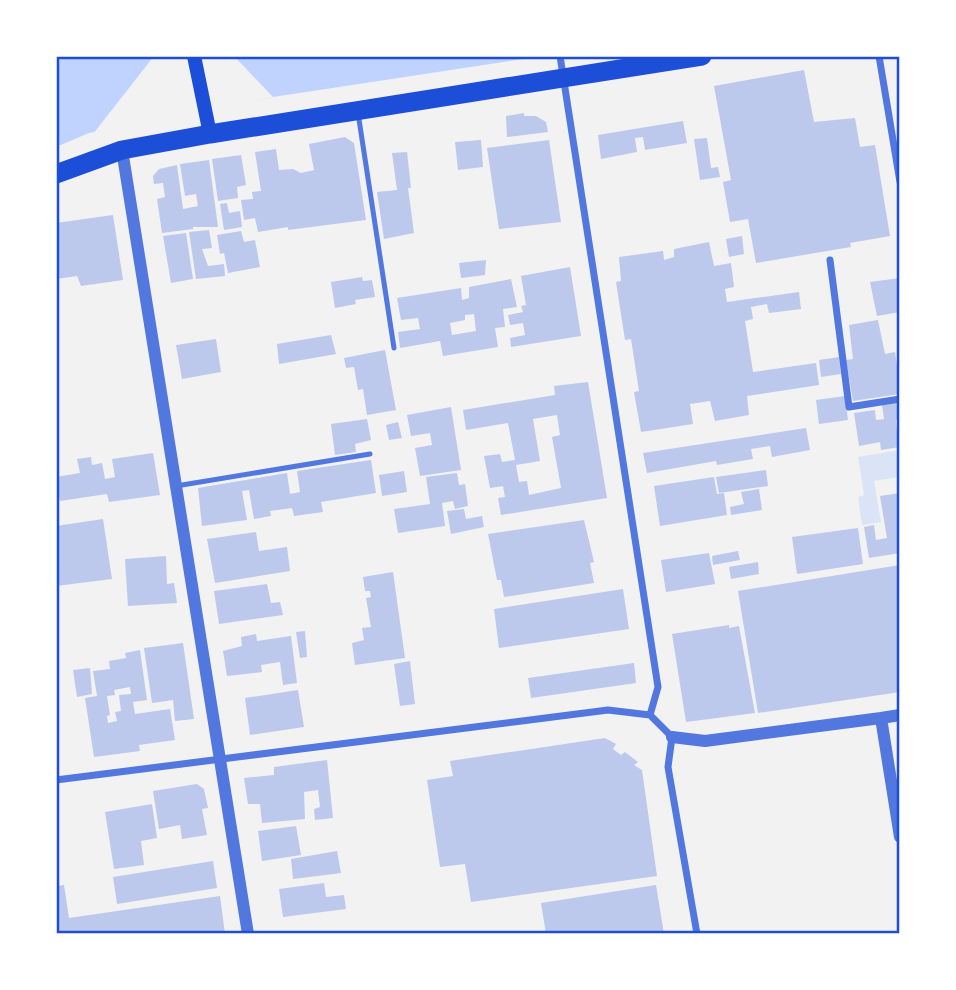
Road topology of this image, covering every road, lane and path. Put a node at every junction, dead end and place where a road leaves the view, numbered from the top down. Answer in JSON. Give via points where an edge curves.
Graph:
{"nodes":[{"id":1,"x":194,"y":56,"type":"edge"},
{"id":2,"x":560,"y":56,"type":"edge"},
{"id":3,"x":702,"y":56,"type":"edge"},
{"id":4,"x":879,"y":56,"type":"edge"},
{"id":5,"x":562,"y":77,"type":"junction"},
{"id":6,"x":358,"y":110,"type":"junction"},
{"id":7,"x":209,"y":134,"type":"junction"},
{"id":8,"x":122,"y":150,"type":"junction"},
{"id":9,"x":56,"y":174,"type":"edge"},
{"id":10,"x":900,"y":182,"type":"edge"},
{"id":11,"x":830,"y":260,"type":"dead end"},
{"id":12,"x":394,"y":348,"type":"dead end"},
{"id":13,"x":900,"y":399,"type":"edge"},
{"id":14,"x":370,"y":454,"type":"dead end"},
{"id":15,"x":176,"y":486,"type":"junction"},
{"id":16,"x":650,"y":715,"type":"junction"},
{"id":17,"x":900,"y":715,"type":"edge"},
{"id":18,"x":881,"y":718,"type":"junction"},
{"id":19,"x":672,"y":737,"type":"junction"},
{"id":20,"x":221,"y":760,"type":"junction"},
{"id":21,"x":56,"y":780,"type":"edge"},
{"id":22,"x":900,"y":837,"type":"edge"},
{"id":23,"x":248,"y":934,"type":"edge"},
{"id":24,"x":697,"y":934,"type":"edge"}],
"edges":[{"from":1,"to":7,"type":"main road"},
{"from":2,"to":5,"type":"street"},
{"from":3,"to":5,"type":"highway"},
{"from":4,"to":10,"type":"street"},
{"from":5,"to":6,"type":"highway"},
{"from":5,"to":16,"type":"street","via":[[658,687]]},
{"from":6,"to":7,"type":"highway"},
{"from":6,"to":12,"type":"lane"},
{"from":7,"to":8,"type":"highway"},
{"from":8,"to":9,"type":"highway"},
{"from":8,"to":15,"type":"street"},
{"from":11,"to":13,"type":"street","via":[[849,407]]},
{"from":14,"to":15,"type":"lane"},
{"from":15,"to":20,"type":"street"},
{"from":16,"to":19,"type":"street"},
{"from":16,"to":20,"type":"street","via":[[608,710]]},
{"from":17,"to":18,"type":"street"},
{"from":18,"to":19,"type":"street","via":[[705,741]]},
{"from":18,"to":22,"type":"street"},
{"from":19,"to":24,"type":"street","via":[[668,767]]},
{"from":20,"to":21,"type":"street"},
{"from":20,"to":23,"type":"street"}]}
